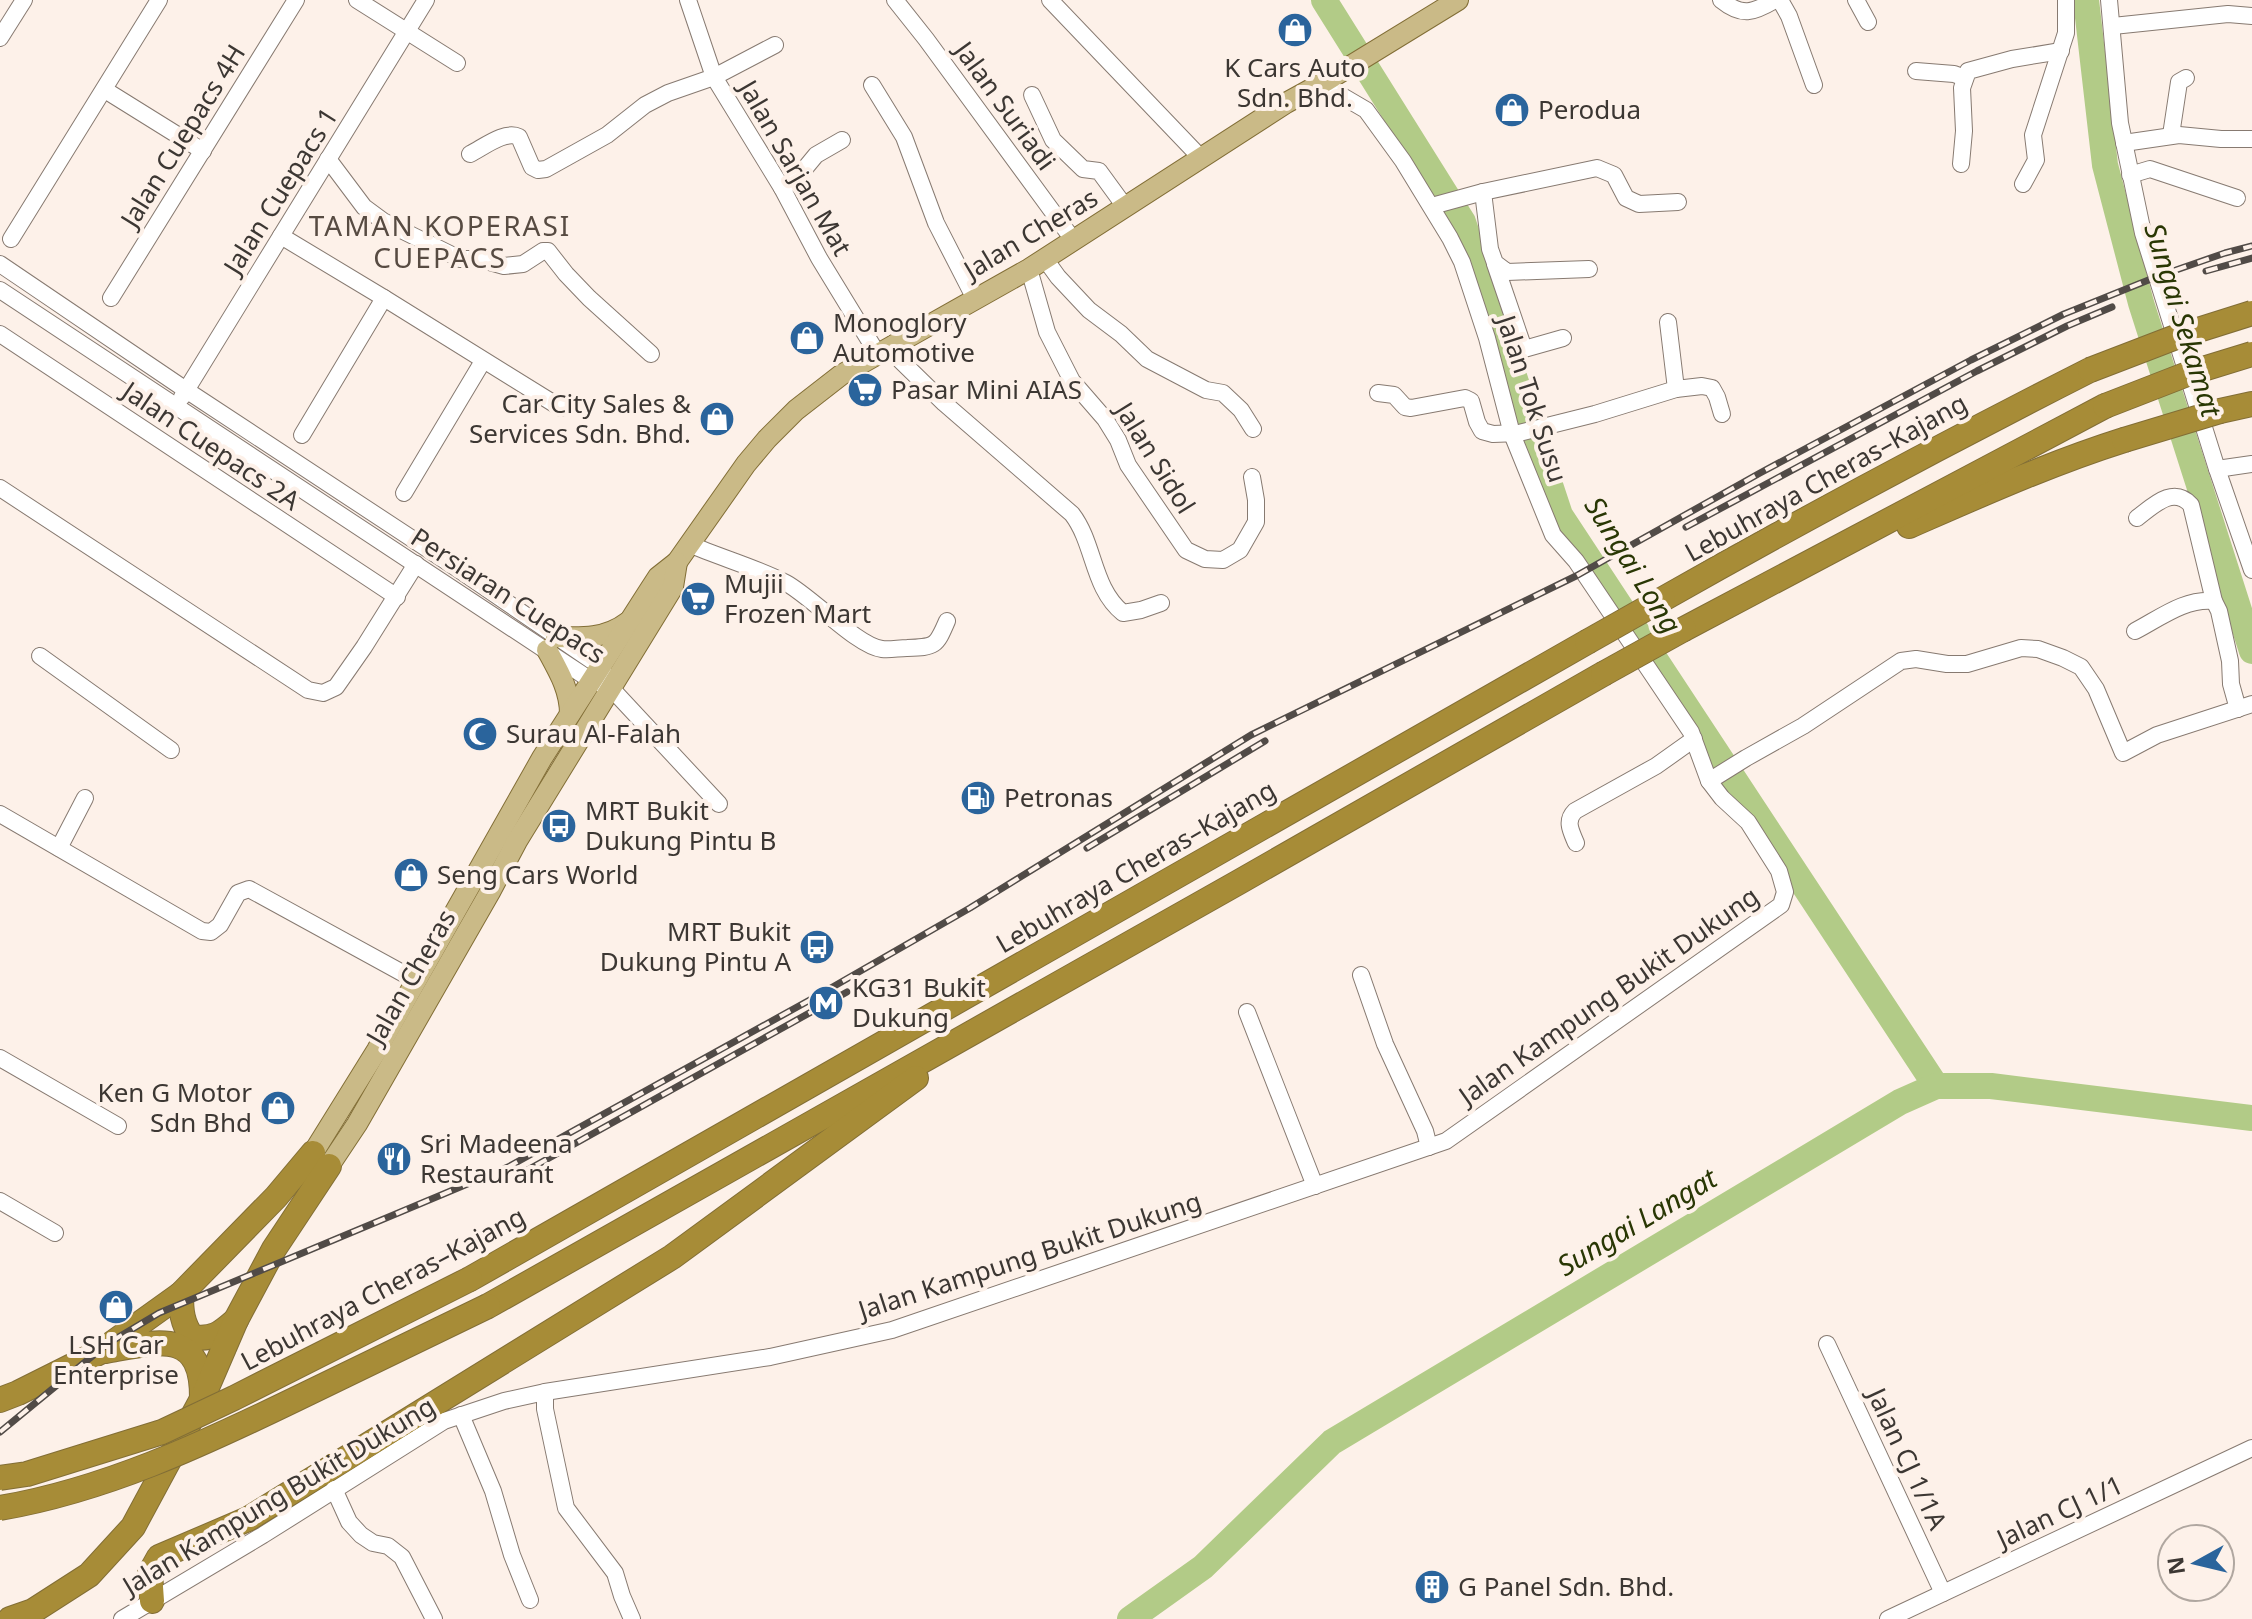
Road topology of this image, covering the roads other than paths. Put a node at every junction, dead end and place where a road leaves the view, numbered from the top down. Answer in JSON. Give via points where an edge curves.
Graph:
{"nodes":[{"id":1,"x":24,"y":0,"type":"edge"},
{"id":2,"x":296,"y":0,"type":"edge"},
{"id":3,"x":357,"y":0,"type":"edge"},
{"id":4,"x":426,"y":0,"type":"edge"},
{"id":5,"x":688,"y":0,"type":"edge"},
{"id":6,"x":895,"y":0,"type":"edge"},
{"id":7,"x":1050,"y":0,"type":"edge"},
{"id":8,"x":1458,"y":0,"type":"edge"},
{"id":9,"x":1721,"y":0,"type":"edge"},
{"id":10,"x":1778,"y":0,"type":"edge"},
{"id":11,"x":1856,"y":0,"type":"edge"},
{"id":12,"x":2066,"y":0,"type":"edge"},
{"id":13,"x":2109,"y":0,"type":"edge"},
{"id":14,"x":154,"y":2,"type":"edge"},
{"id":15,"x":2252,"y":16,"type":"edge"},
{"id":16,"x":1868,"y":22,"type":"dead end"},
{"id":17,"x":2113,"y":26,"type":"junction"},
{"id":18,"x":407,"y":32,"type":"junction"},
{"id":19,"x":0,"y":38,"type":"edge"},
{"id":20,"x":775,"y":45,"type":"dead end"},
{"id":21,"x":2061,"y":51,"type":"junction"},
{"id":22,"x":457,"y":63,"type":"dead end"},
{"id":23,"x":1916,"y":71,"type":"dead end"},
{"id":24,"x":1335,"y":75,"type":"junction"},
{"id":25,"x":714,"y":77,"type":"junction"},
{"id":26,"x":1965,"y":78,"type":"junction"},
{"id":27,"x":2186,"y":78,"type":"dead end"},
{"id":28,"x":872,"y":85,"type":"dead end"},
{"id":29,"x":1814,"y":85,"type":"dead end"},
{"id":30,"x":105,"y":90,"type":"junction"},
{"id":31,"x":1032,"y":95,"type":"dead end"},
{"id":32,"x":2171,"y":135,"type":"junction"},
{"id":33,"x":2252,"y":139,"type":"edge"},
{"id":34,"x":842,"y":140,"type":"dead end"},
{"id":35,"x":2124,"y":143,"type":"junction"},
{"id":36,"x":203,"y":151,"type":"junction"},
{"id":37,"x":470,"y":154,"type":"dead end"},
{"id":38,"x":1201,"y":158,"type":"junction"},
{"id":39,"x":328,"y":159,"type":"junction"},
{"id":40,"x":1961,"y":164,"type":"dead end"},
{"id":41,"x":2130,"y":175,"type":"junction"},
{"id":42,"x":2023,"y":184,"type":"dead end"},
{"id":43,"x":782,"y":188,"type":"junction"},
{"id":44,"x":1480,"y":193,"type":"junction"},
{"id":45,"x":2237,"y":198,"type":"dead end"},
{"id":46,"x":1678,"y":202,"type":"dead end"},
{"id":47,"x":1436,"y":205,"type":"junction"},
{"id":48,"x":1126,"y":208,"type":"junction"},
{"id":49,"x":281,"y":236,"type":"junction"},
{"id":50,"x":11,"y":239,"type":"dead end"},
{"id":51,"x":1074,"y":241,"type":"junction"},
{"id":52,"x":1495,"y":263,"type":"junction"},
{"id":53,"x":0,"y":264,"type":"edge"},
{"id":54,"x":1037,"y":264,"type":"junction"},
{"id":55,"x":1589,"y":269,"type":"dead end"},
{"id":56,"x":0,"y":290,"type":"edge"},
{"id":57,"x":111,"y":298,"type":"dead end"},
{"id":58,"x":384,"y":298,"type":"junction"},
{"id":59,"x":975,"y":299,"type":"junction"},
{"id":60,"x":2252,"y":313,"type":"edge"},
{"id":61,"x":1668,"y":322,"type":"dead end"},
{"id":62,"x":0,"y":334,"type":"edge"},
{"id":63,"x":1563,"y":338,"type":"dead end"},
{"id":64,"x":886,"y":348,"type":"junction"},
{"id":65,"x":651,"y":354,"type":"dead end"},
{"id":66,"x":2252,"y":354,"type":"edge"},
{"id":67,"x":483,"y":361,"type":"junction"},
{"id":68,"x":1676,"y":389,"type":"junction"},
{"id":69,"x":186,"y":390,"type":"junction"},
{"id":70,"x":1378,"y":393,"type":"dead end"},
{"id":71,"x":2252,"y":404,"type":"edge"},
{"id":72,"x":176,"y":407,"type":"junction"},
{"id":73,"x":561,"y":408,"type":"dead end"},
{"id":74,"x":1722,"y":414,"type":"dead end"},
{"id":75,"x":1253,"y":429,"type":"dead end"},
{"id":76,"x":1516,"y":434,"type":"junction"},
{"id":77,"x":302,"y":435,"type":"dead end"},
{"id":78,"x":2252,"y":464,"type":"edge"},
{"id":79,"x":2217,"y":469,"type":"junction"},
{"id":80,"x":1252,"y":477,"type":"dead end"},
{"id":81,"x":5,"y":491,"type":"edge"},
{"id":82,"x":404,"y":493,"type":"dead end"},
{"id":83,"x":0,"y":510,"type":"edge"},
{"id":84,"x":2137,"y":518,"type":"dead end"},
{"id":85,"x":689,"y":544,"type":"junction"},
{"id":86,"x":1831,"y":551,"type":"junction"},
{"id":87,"x":677,"y":562,"type":"junction"},
{"id":88,"x":416,"y":564,"type":"junction"},
{"id":89,"x":2252,"y":570,"type":"edge"},
{"id":90,"x":397,"y":597,"type":"junction"},
{"id":91,"x":2214,"y":601,"type":"junction"},
{"id":92,"x":1161,"y":603,"type":"dead end"},
{"id":93,"x":630,"y":621,"type":"junction"},
{"id":94,"x":947,"y":621,"type":"dead end"},
{"id":95,"x":2135,"y":631,"type":"dead end"},
{"id":96,"x":552,"y":643,"type":"junction"},
{"id":97,"x":40,"y":656,"type":"dead end"},
{"id":98,"x":601,"y":678,"type":"junction"},
{"id":99,"x":2246,"y":706,"type":"edge"},
{"id":100,"x":570,"y":714,"type":"junction"},
{"id":101,"x":1694,"y":739,"type":"junction"},
{"id":102,"x":171,"y":750,"type":"dead end"},
{"id":103,"x":1714,"y":778,"type":"junction"},
{"id":104,"x":85,"y":798,"type":"dead end"},
{"id":105,"x":719,"y":804,"type":"dead end"},
{"id":106,"x":0,"y":814,"type":"edge"},
{"id":107,"x":1576,"y":843,"type":"dead end"},
{"id":108,"x":59,"y":848,"type":"junction"},
{"id":109,"x":1361,"y":975,"type":"dead end"},
{"id":110,"x":417,"y":981,"type":"junction"},
{"id":111,"x":1009,"y":1011,"type":"junction"},
{"id":112,"x":1247,"y":1012,"type":"dead end"},
{"id":113,"x":0,"y":1058,"type":"edge"},
{"id":114,"x":118,"y":1126,"type":"dead end"},
{"id":115,"x":1429,"y":1147,"type":"junction"},
{"id":116,"x":321,"y":1160,"type":"junction"},
{"id":117,"x":1315,"y":1186,"type":"junction"},
{"id":118,"x":0,"y":1201,"type":"edge"},
{"id":119,"x":55,"y":1233,"type":"dead end"},
{"id":120,"x":181,"y":1294,"type":"junction"},
{"id":121,"x":236,"y":1320,"type":"junction"},
{"id":122,"x":1827,"y":1344,"type":"dead end"},
{"id":123,"x":100,"y":1352,"type":"junction"},
{"id":124,"x":545,"y":1392,"type":"junction"},
{"id":125,"x":202,"y":1399,"type":"junction"},
{"id":126,"x":0,"y":1400,"type":"edge"},
{"id":127,"x":461,"y":1415,"type":"junction"},
{"id":128,"x":2252,"y":1448,"type":"edge"},
{"id":129,"x":0,"y":1478,"type":"edge"},
{"id":130,"x":334,"y":1489,"type":"junction"},
{"id":131,"x":0,"y":1508,"type":"edge"},
{"id":132,"x":1943,"y":1593,"type":"junction"},
{"id":133,"x":530,"y":1600,"type":"dead end"},
{"id":134,"x":152,"y":1601,"type":"junction"},
{"id":135,"x":10,"y":1619,"type":"edge"},
{"id":136,"x":122,"y":1619,"type":"edge"},
{"id":137,"x":434,"y":1619,"type":"edge"},
{"id":138,"x":632,"y":1619,"type":"edge"},
{"id":139,"x":1888,"y":1619,"type":"edge"}],
"edges":[{"from":1,"to":19,"type":"street"},
{"from":2,"to":36,"type":"street","name":"Jalan Cuepacs 4H"},
{"from":3,"to":18,"type":"street"},
{"from":4,"to":18,"type":"street","name":"Jalan Cuepacs 1"},
{"from":5,"to":25,"type":"street","name":"Jalan Sarjan Mat"},
{"from":6,"to":51,"type":"street","name":"Jalan Suriadi"},
{"from":7,"to":38,"type":"street"},
{"from":8,"to":24,"type":"main road","name":"Jalan Cheras"},
{"from":9,"to":10,"type":"street","via":[[1734,11],[1749,12]]},
{"from":10,"to":29,"type":"street"},
{"from":11,"to":16,"type":"street"},
{"from":12,"to":21,"type":"street"},
{"from":13,"to":17,"type":"street"},
{"from":14,"to":30,"type":"street"},
{"from":15,"to":17,"type":"street"},
{"from":17,"to":35,"type":"street"},
{"from":18,"to":22,"type":"street"},
{"from":18,"to":39,"type":"street","name":"Jalan Cuepacs 1"},
{"from":20,"to":25,"type":"street"},
{"from":21,"to":26,"type":"street","via":[[1988,65],[1968,71]]},
{"from":21,"to":42,"type":"street","via":[[2033,135],[2036,160]]},
{"from":23,"to":26,"type":"street"},
{"from":24,"to":38,"type":"main road","name":"Jalan Cheras"},
{"from":24,"to":47,"type":"street","name":"Jalan Tok Susu","via":[[1337,93],[1366,110]]},
{"from":25,"to":37,"type":"street","via":[[645,105],[607,135],[546,169],[532,167],[513,134]]},
{"from":25,"to":43,"type":"street","name":"Jalan Sarjan Mat"},
{"from":26,"to":40,"type":"street"},
{"from":27,"to":32,"type":"street","via":[[2179,82]]},
{"from":28,"to":59,"type":"street","via":[[904,137],[936,223]]},
{"from":30,"to":36,"type":"street"},
{"from":30,"to":50,"type":"street"},
{"from":31,"to":48,"type":"street","via":[[1053,140],[1083,169],[1099,171]]},
{"from":32,"to":33,"type":"street"},
{"from":32,"to":35,"type":"street"},
{"from":34,"to":43,"type":"street","via":[[816,155]]},
{"from":35,"to":41,"type":"street"},
{"from":36,"to":57,"type":"street","name":"Jalan Cuepacs 4H"},
{"from":38,"to":48,"type":"main road","name":"Jalan Cheras"},
{"from":39,"to":49,"type":"street","name":"Jalan Cuepacs 1"},
{"from":39,"to":65,"type":"street","via":[[364,207],[460,259],[504,266],[523,264],[548,251],[589,298]]},
{"from":41,"to":45,"type":"street","via":[[2150,169]]},
{"from":41,"to":79,"type":"street"},
{"from":43,"to":64,"type":"street","name":"Jalan Sarjan Mat","via":[[819,258]]},
{"from":44,"to":46,"type":"street","via":[[1597,168],[1614,175],[1626,198],[1639,204]]},
{"from":44,"to":47,"type":"street"},
{"from":44,"to":52,"type":"street"},
{"from":47,"to":76,"type":"street","name":"Jalan Tok Susu","via":[[1462,262]]},
{"from":48,"to":51,"type":"main road","name":"Jalan Cheras"},
{"from":49,"to":58,"type":"street"},
{"from":49,"to":69,"type":"street","name":"Jalan Cuepacs 1"},
{"from":51,"to":54,"type":"main road","name":"Jalan Cheras"},
{"from":52,"to":55,"type":"street","via":[[1507,272]]},
{"from":52,"to":63,"type":"street","via":[[1524,349]]},
{"from":53,"to":69,"type":"street","name":"Persiaran Cuepacs"},
{"from":54,"to":59,"type":"main road","name":"Jalan Cheras"},
{"from":54,"to":75,"type":"street","via":[[1147,359],[1206,390],[1223,393]]},
{"from":54,"to":80,"type":"street","name":"Jalan Sidol","via":[[1047,332],[1072,381],[1105,419],[1128,465],[1186,550],[1223,560],[1240,550],[1256,522]]},
{"from":56,"to":72,"type":"street","name":"Persiaran Cuepacs"},
{"from":58,"to":67,"type":"street"},
{"from":58,"to":77,"type":"street"},
{"from":59,"to":64,"type":"main road","name":"Jalan Cheras"},
{"from":60,"to":129,"type":"highway","name":"Lebuhraya Cheras–Kajang","bridge":true,"via":[[2090,370],[1804,519],[470,1279],[162,1432]]},
{"from":61,"to":68,"type":"street"},
{"from":62,"to":90,"type":"street","name":"Jalan Cuepacs 2A"},
{"from":64,"to":85,"type":"main road","name":"Jalan Cheras","via":[[784,420]]},
{"from":64,"to":92,"type":"street","name":"Jalan Sarjan Mat","via":[[1072,514],[1106,595],[1117,608],[1123,613]]},
{"from":66,"to":86,"type":"highway","bridge":true,"via":[[2105,406]]},
{"from":67,"to":73,"type":"street"},
{"from":67,"to":82,"type":"street"},
{"from":68,"to":74,"type":"street","via":[[1712,388]]},
{"from":68,"to":76,"type":"street"},
{"from":69,"to":72,"type":"street","name":"Jalan Cuepacs 1"},
{"from":69,"to":96,"type":"street","name":"Persiaran Cuepacs","via":[[458,569]]},
{"from":70,"to":76,"type":"street","via":[[1394,395],[1411,408],[1465,398],[1482,431]]},
{"from":71,"to":86,"type":"highway","bridge":true,"via":[[2094,449],[1888,535]]},
{"from":72,"to":88,"type":"street","name":"Persiaran Cuepacs"},
{"from":76,"to":101,"type":"street","name":"Jalan Tok Susu","via":[[1553,535],[1576,561]]},
{"from":78,"to":79,"type":"street"},
{"from":79,"to":89,"type":"street"},
{"from":81,"to":83,"type":"street"},
{"from":81,"to":90,"type":"street","via":[[308,690],[323,693],[336,687]]},
{"from":84,"to":91,"type":"street","via":[[2164,498],[2176,496],[2191,505]]},
{"from":85,"to":87,"type":"main road","name":"Jalan Cheras"},
{"from":85,"to":94,"type":"street","via":[[790,585],[880,649],[930,648]]},
{"from":86,"to":111,"type":"highway","bridge":true,"via":[[1603,674]]},
{"from":87,"to":93,"type":"main road","name":"Jalan Cheras","via":[[658,577]]},
{"from":87,"to":98,"type":"main road","name":"Jalan Cheras","via":[[673,587]]},
{"from":88,"to":90,"type":"street"},
{"from":88,"to":96,"type":"street","name":"Persiaran Cuepacs"},
{"from":91,"to":95,"type":"street","via":[[2199,599]]},
{"from":91,"to":99,"type":"street","via":[[2231,684]]},
{"from":93,"to":96,"type":"main road","via":[[600,636]]},
{"from":93,"to":98,"type":"main road","name":"Jalan Cheras"},
{"from":96,"to":98,"type":"street","name":"Persiaran Cuepacs"},
{"from":96,"to":100,"type":"main road"},
{"from":97,"to":102,"type":"street"},
{"from":98,"to":100,"type":"main road","name":"Jalan Cheras"},
{"from":98,"to":105,"type":"street","name":"Persiaran Cuepacs"},
{"from":98,"to":116,"type":"main road","name":"Jalan Cheras","via":[[490,892],[357,1124]]},
{"from":99,"to":103,"type":"street","via":[[2157,735],[2123,753],[2081,667],[2038,649],[2021,648],[1967,664],[1901,661]]},
{"from":100,"to":110,"type":"main road","name":"Jalan Cheras"},
{"from":101,"to":103,"type":"street","name":"Jalan Tok Susu"},
{"from":101,"to":107,"type":"street","via":[[1575,811],[1569,823]]},
{"from":103,"to":115,"type":"street","name":"Jalan Kampung Bukit Dukung","via":[[1722,798],[1748,822],[1779,871],[1785,892],[1781,905],[1446,1141]]},
{"from":104,"to":108,"type":"street"},
{"from":106,"to":108,"type":"street"},
{"from":108,"to":110,"type":"street","via":[[202,931],[220,925],[238,893],[249,889]]},
{"from":109,"to":115,"type":"street"},
{"from":110,"to":116,"type":"main road","name":"Jalan Cheras","via":[[339,1114]]},
{"from":111,"to":131,"type":"highway","bridge":true,"via":[[488,1306],[149,1466]]},
{"from":111,"to":134,"type":"highway","via":[[672,1257],[248,1519],[159,1557],[150,1573]]},
{"from":112,"to":117,"type":"street"},
{"from":113,"to":114,"type":"street"},
{"from":115,"to":117,"type":"street","name":"Jalan Kampung Bukit Dukung"},
{"from":116,"to":120,"type":"highway","via":[[276,1197]]},
{"from":116,"to":121,"type":"highway"},
{"from":117,"to":124,"type":"street","name":"Jalan Kampung Bukit Dukung","via":[[892,1330],[770,1357]]},
{"from":118,"to":119,"type":"street"},
{"from":120,"to":121,"type":"highway","via":[[181,1312],[192,1337],[206,1339]]},
{"from":120,"to":123,"type":"highway"},
{"from":121,"to":125,"type":"highway"},
{"from":122,"to":132,"type":"street","name":"Jalan CJ 1/1A"},
{"from":123,"to":125,"type":"highway","via":[[161,1342],[182,1348],[202,1377]]},
{"from":123,"to":126,"type":"highway"},
{"from":124,"to":127,"type":"street","name":"Jalan Kampung Bukit Dukung"},
{"from":124,"to":138,"type":"street","via":[[566,1508],[615,1573]]},
{"from":125,"to":135,"type":"highway","via":[[133,1527],[89,1575],[33,1611]]},
{"from":127,"to":130,"type":"street","name":"Jalan Kampung Bukit Dukung"},
{"from":127,"to":133,"type":"street"},
{"from":128,"to":132,"type":"street","name":"Jalan CJ 1/1"},
{"from":130,"to":134,"type":"street","name":"Jalan Kampung Bukit Dukung"},
{"from":130,"to":137,"type":"street","via":[[361,1535],[402,1557]]},
{"from":132,"to":139,"type":"street","name":"Jalan CJ 1/1"},
{"from":134,"to":136,"type":"street","name":"Jalan Kampung Bukit Dukung"}]}
